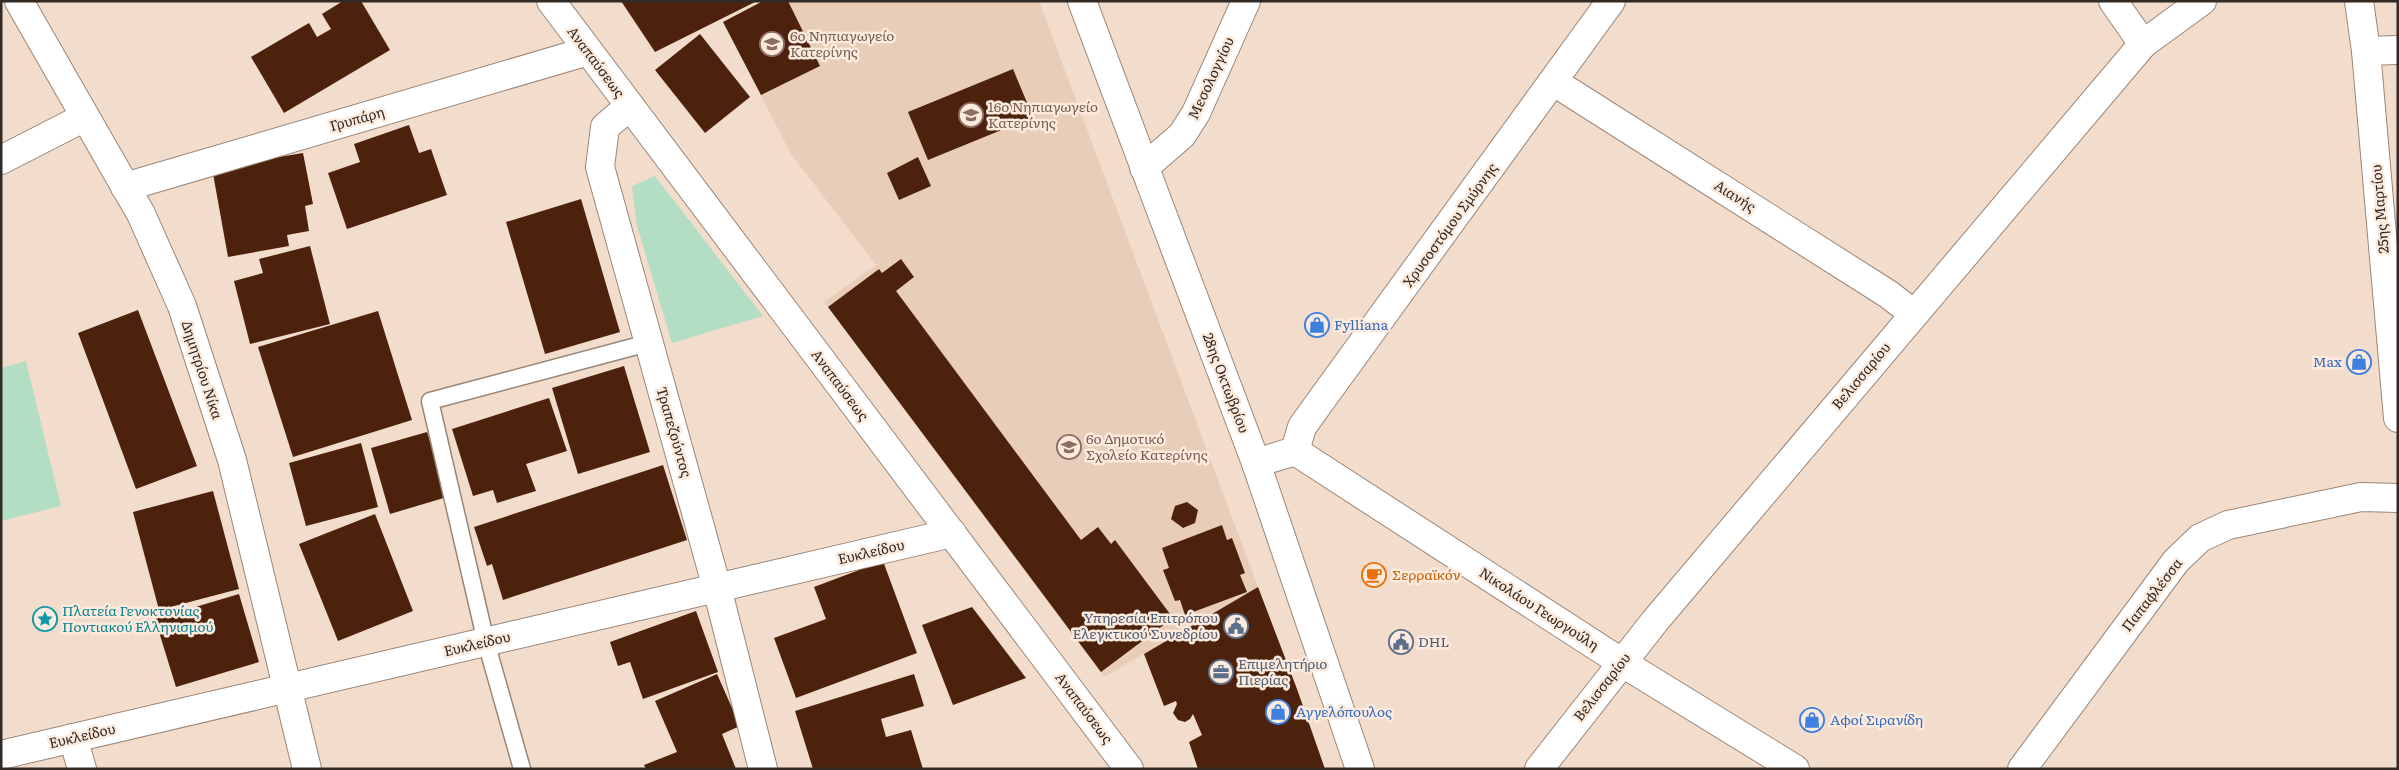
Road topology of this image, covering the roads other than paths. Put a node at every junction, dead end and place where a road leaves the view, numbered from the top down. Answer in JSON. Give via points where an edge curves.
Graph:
{"nodes":[{"id":1,"x":19,"y":1,"type":"edge"},
{"id":2,"x":551,"y":1,"type":"edge"},
{"id":3,"x":1082,"y":1,"type":"edge"},
{"id":4,"x":1246,"y":1,"type":"edge"},
{"id":5,"x":1612,"y":1,"type":"edge"},
{"id":6,"x":2113,"y":1,"type":"edge"},
{"id":7,"x":2202,"y":1,"type":"edge"},
{"id":8,"x":2359,"y":1,"type":"edge"},
{"id":9,"x":2143,"y":44,"type":"junction"},
{"id":10,"x":2398,"y":50,"type":"edge"},
{"id":11,"x":588,"y":51,"type":"junction"},
{"id":12,"x":2366,"y":52,"type":"junction"},
{"id":13,"x":1554,"y":82,"type":"junction"},
{"id":14,"x":630,"y":106,"type":"junction"},
{"id":15,"x":85,"y":117,"type":"junction"},
{"id":16,"x":1,"y":160,"type":"edge"},
{"id":17,"x":1144,"y":168,"type":"junction"},
{"id":18,"x":126,"y":187,"type":"junction"},
{"id":19,"x":1914,"y":314,"type":"junction"},
{"id":20,"x":648,"y":343,"type":"junction"},
{"id":21,"x":2398,"y":418,"type":"edge"},
{"id":22,"x":1295,"y":451,"type":"junction"},
{"id":23,"x":1256,"y":463,"type":"junction"},
{"id":24,"x":2398,"y":498,"type":"edge"},
{"id":25,"x":952,"y":533,"type":"junction"},
{"id":26,"x":717,"y":588,"type":"junction"},
{"id":27,"x":486,"y":642,"type":"junction"},
{"id":28,"x":1621,"y":662,"type":"junction"},
{"id":29,"x":287,"y":688,"type":"junction"},
{"id":30,"x":72,"y":738,"type":"junction"},
{"id":31,"x":1,"y":755,"type":"edge"},
{"id":32,"x":82,"y":769,"type":"edge"},
{"id":33,"x":307,"y":769,"type":"edge"},
{"id":34,"x":522,"y":769,"type":"edge"},
{"id":35,"x":764,"y":769,"type":"edge"},
{"id":36,"x":1129,"y":769,"type":"edge"},
{"id":37,"x":1360,"y":769,"type":"edge"},
{"id":38,"x":1539,"y":769,"type":"edge"},
{"id":39,"x":1795,"y":769,"type":"edge"},
{"id":40,"x":2022,"y":769,"type":"edge"}],
"edges":[{"from":1,"to":15,"type":"street","name":"Δημητρίου Νίκα"},
{"from":2,"to":11,"type":"street","name":"Αναπαύσεως"},
{"from":3,"to":17,"type":"street","name":"28ης Οκτωβρίου"},
{"from":4,"to":17,"type":"street","name":"Μεσολογγίου","via":[[1196,113],[1182,135]]},
{"from":5,"to":13,"type":"street","name":"Χρυσοστόμου Σμύρνης"},
{"from":6,"to":9,"type":"street"},
{"from":7,"to":9,"type":"street","name":"Βελισσαρίου"},
{"from":8,"to":12,"type":"street","name":"25ης Μαρτίου"},
{"from":9,"to":19,"type":"street","name":"Βελισσαρίου"},
{"from":10,"to":12,"type":"street"},
{"from":11,"to":14,"type":"street","name":"Αναπαύσεως"},
{"from":11,"to":18,"type":"street","name":"Γρυπάρη"},
{"from":12,"to":21,"type":"street","name":"25ης Μαρτίου"},
{"from":13,"to":19,"type":"street","name":"Αιανής","via":[[1888,294]]},
{"from":13,"to":22,"type":"street","name":"Χρυσοστόμου Σμύρνης","via":[[1302,427]]},
{"from":14,"to":20,"type":"street","name":"Τραπεζούντος","via":[[605,127],[600,167]]},
{"from":14,"to":25,"type":"street","name":"Αναπαύσεως"},
{"from":15,"to":16,"type":"street"},
{"from":15,"to":18,"type":"street","name":"Δημητρίου Νίκα"},
{"from":17,"to":23,"type":"street","name":"28ης Οκτωβρίου"},
{"from":18,"to":29,"type":"street","name":"Δημητρίου Νίκα","via":[[182,306],[229,451]]},
{"from":19,"to":28,"type":"street","name":"Βελισσαρίου"},
{"from":20,"to":26,"type":"street","name":"Τραπεζούντος"},
{"from":20,"to":27,"type":"lane","via":[[430,401]]},
{"from":22,"to":23,"type":"street"},
{"from":22,"to":28,"type":"street","name":"Νικολάου Γεωργούλη"},
{"from":23,"to":37,"type":"street","name":"28ης Οκτωβρίου"},
{"from":24,"to":40,"type":"street","name":"Παπαφλέσσα","via":[[2361,497],[2228,525],[2200,538],[2176,561]]},
{"from":25,"to":26,"type":"street","name":"Ευκλείδου"},
{"from":25,"to":36,"type":"street","name":"Αναπαύσεως"},
{"from":26,"to":27,"type":"street","name":"Ευκλείδου"},
{"from":26,"to":35,"type":"street","name":"Τραπεζούντος"},
{"from":27,"to":29,"type":"street","name":"Ευκλείδου"},
{"from":27,"to":34,"type":"lane"},
{"from":28,"to":38,"type":"street","name":"Βελισσαρίου"},
{"from":28,"to":39,"type":"street","name":"Νικολάου Γεωργούλη"},
{"from":29,"to":30,"type":"street","name":"Ευκλείδου"},
{"from":29,"to":33,"type":"street","name":"Δημητρίου Νίκα"},
{"from":30,"to":31,"type":"street","name":"Ευκλείδου"},
{"from":30,"to":32,"type":"street"}]}
